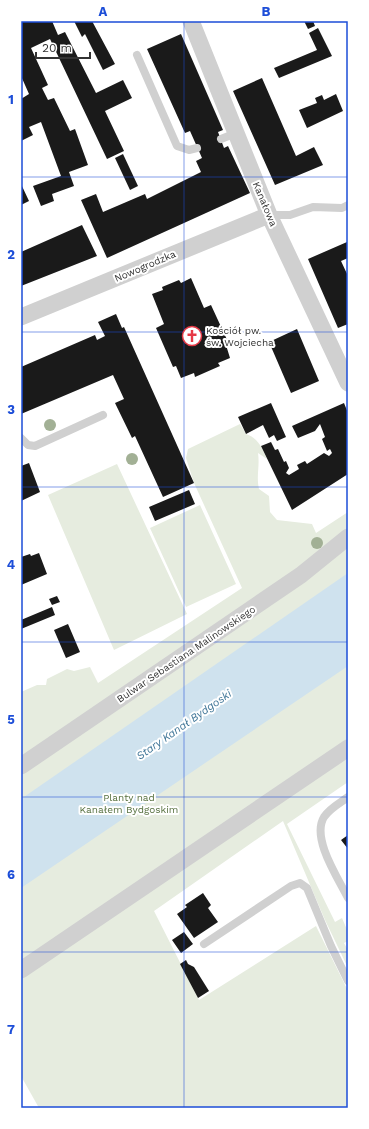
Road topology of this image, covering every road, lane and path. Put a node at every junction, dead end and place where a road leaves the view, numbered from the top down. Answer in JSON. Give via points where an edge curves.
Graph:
{"nodes":[{"id":1,"x":191,"y":21,"type":"edge"},
{"id":2,"x":137,"y":55,"type":"dead end"},
{"id":3,"x":197,"y":148,"type":"dead end"},
{"id":4,"x":348,"y":206,"type":"edge"},
{"id":5,"x":269,"y":215,"type":"junction"},
{"id":6,"x":21,"y":317,"type":"edge"},
{"id":7,"x":348,"y":383,"type":"edge"},
{"id":8,"x":103,"y":415,"type":"dead end"},
{"id":9,"x":21,"y":438,"type":"edge"},
{"id":10,"x":348,"y":537,"type":"edge"},
{"id":11,"x":348,"y":748,"type":"edge"},
{"id":12,"x":21,"y":766,"type":"edge"},
{"id":13,"x":348,"y":797,"type":"edge"},
{"id":14,"x":348,"y":898,"type":"edge"},
{"id":15,"x":204,"y":944,"type":"dead end"},
{"id":16,"x":21,"y":970,"type":"edge"},
{"id":17,"x":348,"y":981,"type":"edge"}],
"edges":[{"from":1,"to":5,"type":"street","name":"Kanałowa","via":[[228,136]]},
{"from":2,"to":3,"type":"lane","via":[[177,146],[189,150]]},
{"from":4,"to":5,"type":"lane","via":[[313,207],[290,215]]},
{"from":5,"to":6,"type":"street","name":"Nowogrodzka"},
{"from":5,"to":7,"type":"street","name":"Kanałowa"},
{"from":8,"to":9,"type":"lane","via":[[35,446],[28,445]]},
{"from":10,"to":12,"type":"street","name":"Bulwar Sebastiana Malinowskiego","via":[[301,576]]},
{"from":11,"to":16,"type":"street"},
{"from":13,"to":14,"type":"lane","via":[[324,818],[320,826],[320,838]]},
{"from":15,"to":17,"type":"lane","via":[[291,886],[300,883],[307,888]]}]}
